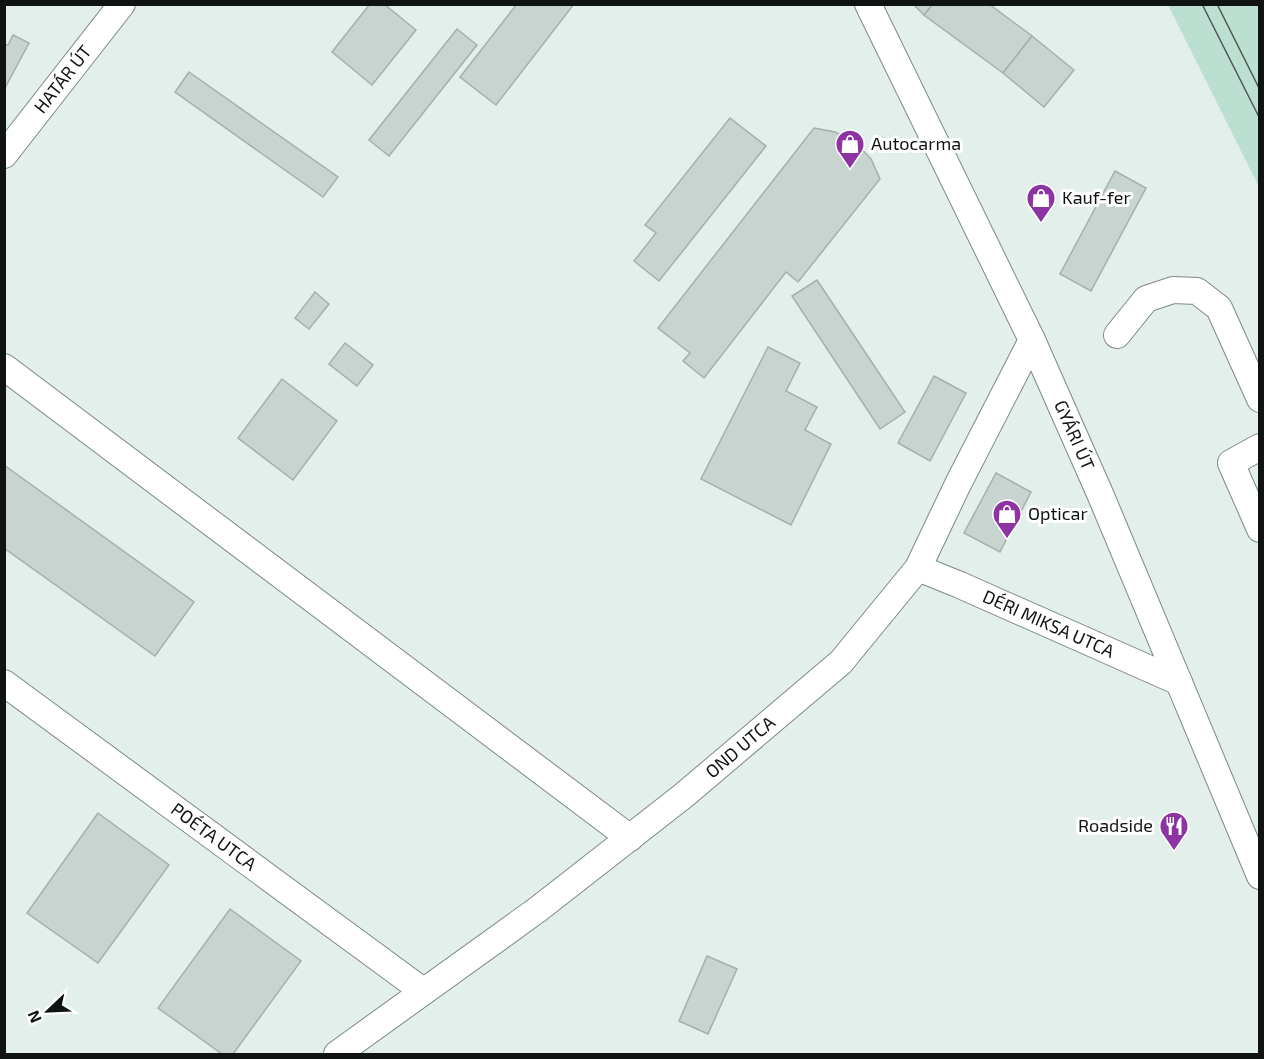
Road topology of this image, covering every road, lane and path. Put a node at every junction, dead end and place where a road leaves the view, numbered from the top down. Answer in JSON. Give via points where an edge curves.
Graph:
{"nodes":[{"id":1,"x":122,"y":4,"type":"edge"},
{"id":2,"x":868,"y":4,"type":"edge"},
{"id":3,"x":4,"y":155,"type":"edge"},
{"id":4,"x":1118,"y":335,"type":"dead end"},
{"id":5,"x":1032,"y":340,"type":"junction"},
{"id":6,"x":4,"y":367,"type":"edge"},
{"id":7,"x":1260,"y":399,"type":"edge"},
{"id":8,"x":1260,"y":447,"type":"edge"},
{"id":9,"x":1260,"y":529,"type":"edge"},
{"id":10,"x":918,"y":568,"type":"junction"},
{"id":11,"x":1179,"y":682,"type":"junction"},
{"id":12,"x":4,"y":683,"type":"edge"},
{"id":13,"x":630,"y":838,"type":"junction"},
{"id":14,"x":1256,"y":859,"type":"edge"},
{"id":15,"x":423,"y":991,"type":"junction"},
{"id":16,"x":341,"y":1054,"type":"edge"}],
"edges":[{"from":1,"to":3,"type":"street","name":"HATÁR ÚT"},
{"from":2,"to":5,"type":"street","name":"GYÁRI ÚT"},
{"from":4,"to":7,"type":"street","via":[[1146,299],[1173,290],[1197,291],[1219,308]]},
{"from":5,"to":10,"type":"street","name":"OND UTCA"},
{"from":5,"to":11,"type":"street","name":"GYÁRI ÚT"},
{"from":6,"to":13,"type":"street"},
{"from":8,"to":9,"type":"street","via":[[1231,463]]},
{"from":10,"to":11,"type":"street","name":"DÉRI MIKSA UTCA"},
{"from":10,"to":13,"type":"street","name":"OND UTCA","via":[[841,662]]},
{"from":11,"to":14,"type":"street","name":"GYÁRI ÚT"},
{"from":12,"to":15,"type":"street","name":"POÉTA UTCA"},
{"from":13,"to":15,"type":"street","name":"OND UTCA"},
{"from":15,"to":16,"type":"street","name":"OND UTCA"}]}
